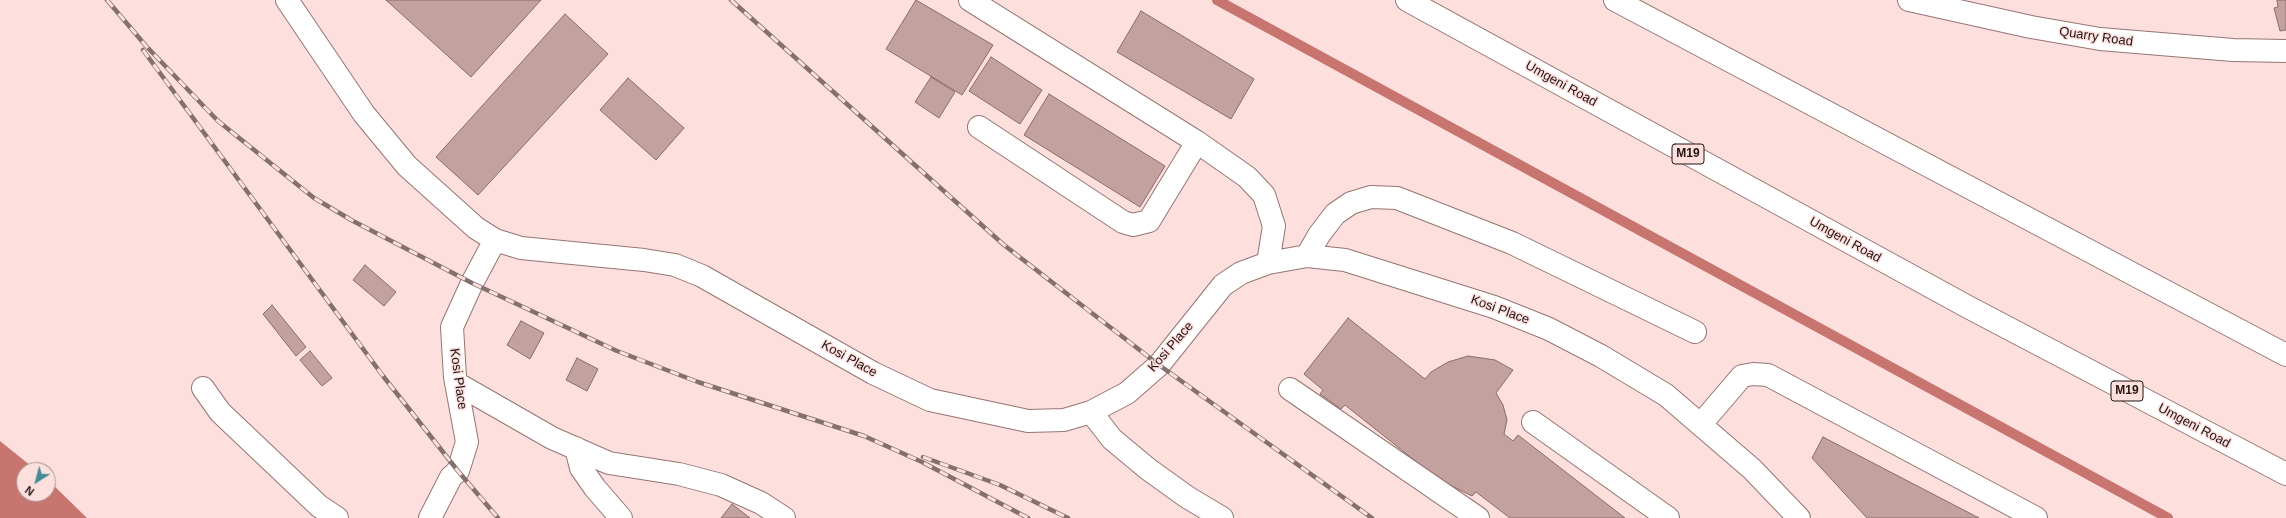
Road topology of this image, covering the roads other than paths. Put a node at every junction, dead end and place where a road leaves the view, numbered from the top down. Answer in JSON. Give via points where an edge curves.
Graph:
{"nodes":[{"id":1,"x":287,"y":0,"type":"edge"},
{"id":2,"x":970,"y":0,"type":"edge"},
{"id":3,"x":1407,"y":0,"type":"edge"},
{"id":4,"x":1615,"y":0,"type":"edge"},
{"id":5,"x":1909,"y":0,"type":"edge"},
{"id":6,"x":2286,"y":51,"type":"edge"},
{"id":7,"x":979,"y":127,"type":"dead end"},
{"id":8,"x":1197,"y":142,"type":"junction"},
{"id":9,"x":495,"y":240,"type":"junction"},
{"id":10,"x":1307,"y":256,"type":"junction"},
{"id":11,"x":1268,"y":264,"type":"junction"},
{"id":12,"x":1696,"y":332,"type":"dead end"},
{"id":13,"x":2252,"y":337,"type":"junction"},
{"id":14,"x":2286,"y":342,"type":"edge"},
{"id":15,"x":2286,"y":355,"type":"edge"},
{"id":16,"x":456,"y":383,"type":"junction"},
{"id":17,"x":203,"y":388,"type":"dead end"},
{"id":18,"x":1290,"y":389,"type":"dead end"},
{"id":19,"x":1091,"y":412,"type":"junction"},
{"id":20,"x":1533,"y":422,"type":"dead end"},
{"id":21,"x":1700,"y":424,"type":"junction"},
{"id":22,"x":576,"y":448,"type":"junction"},
{"id":23,"x":2286,"y":474,"type":"edge"},
{"id":24,"x":1796,"y":517,"type":"edge"},
{"id":25,"x":336,"y":518,"type":"edge"},
{"id":26,"x":430,"y":518,"type":"edge"},
{"id":27,"x":621,"y":518,"type":"edge"},
{"id":28,"x":784,"y":518,"type":"edge"},
{"id":29,"x":1222,"y":518,"type":"edge"},
{"id":30,"x":1478,"y":518,"type":"edge"},
{"id":31,"x":1668,"y":518,"type":"edge"},
{"id":32,"x":2036,"y":518,"type":"edge"}],
"edges":[{"from":1,"to":9,"type":"main road","name":"Kosi Place","via":[[364,114],[407,166],[476,228]]},
{"from":2,"to":8,"type":"main road"},
{"from":3,"to":23,"type":"main road","name":"Umgeni Road","number":"M19","via":[[1968,308]]},
{"from":4,"to":13,"type":"main road"},
{"from":5,"to":6,"type":"main road","name":"Quarry Road","via":[[2023,26],[2100,39],[2233,50]]},
{"from":7,"to":8,"type":"main road","via":[[1123,222],[1134,225],[1149,221]]},
{"from":8,"to":11,"type":"main road","via":[[1248,177],[1264,195],[1274,226]]},
{"from":9,"to":16,"type":"main road","name":"Kosi Place","via":[[452,328]]},
{"from":9,"to":19,"type":"main road","name":"Kosi Place","via":[[522,248],[675,265],[702,276],[873,373],[930,400],[1028,421],[1064,420]]},
{"from":10,"to":11,"type":"main road","name":"Kosi Place"},
{"from":10,"to":12,"type":"main road","via":[[1335,214],[1351,203],[1371,197],[1397,198],[1512,243]]},
{"from":10,"to":21,"type":"main road","name":"Kosi Place","via":[[1346,260],[1494,307],[1549,328],[1666,395]]},
{"from":11,"to":19,"type":"main road","name":"Kosi Place","via":[[1241,273],[1223,285],[1159,365],[1127,393]]},
{"from":13,"to":14,"type":"main road"},
{"from":13,"to":15,"type":"main road"},
{"from":16,"to":22,"type":"main road","via":[[552,438]]},
{"from":16,"to":26,"type":"main road","name":"Kosi Place","via":[[467,442],[458,471],[451,477]]},
{"from":17,"to":25,"type":"main road","via":[[220,412],[319,506]]},
{"from":18,"to":30,"type":"main road"},
{"from":19,"to":29,"type":"main road","via":[[1112,439],[1148,469]]},
{"from":20,"to":31,"type":"main road"},
{"from":21,"to":24,"type":"main road","name":"Kosi Place","via":[[1752,469]]},
{"from":21,"to":32,"type":"main road","via":[[1742,376],[1768,375]]},
{"from":22,"to":27,"type":"main road","via":[[581,468]]},
{"from":22,"to":28,"type":"main road","via":[[609,463],[679,474],[721,485],[761,503]]}]}
